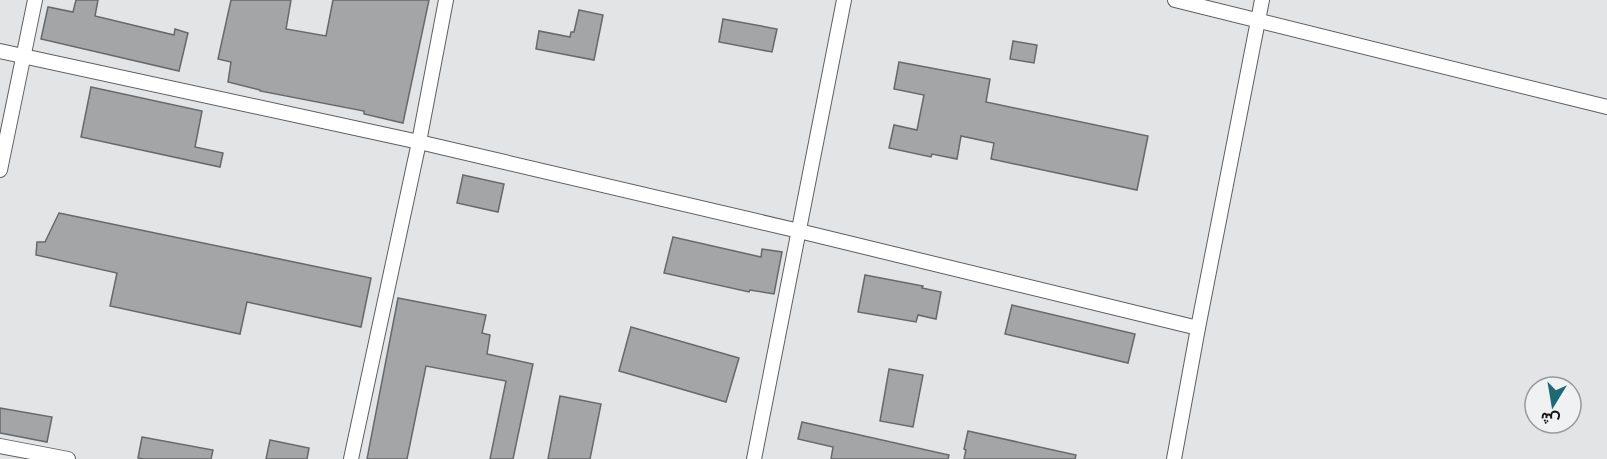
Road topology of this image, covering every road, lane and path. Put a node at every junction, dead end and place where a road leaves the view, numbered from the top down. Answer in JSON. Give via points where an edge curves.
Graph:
{"nodes":[{"id":1,"x":35,"y":0,"type":"edge"},
{"id":2,"x":446,"y":0,"type":"edge"},
{"id":3,"x":844,"y":0,"type":"edge"},
{"id":4,"x":1175,"y":0,"type":"edge"},
{"id":5,"x":1262,"y":0,"type":"edge"},
{"id":6,"x":1258,"y":20,"type":"junction"},
{"id":7,"x":0,"y":51,"type":"edge"},
{"id":8,"x":24,"y":56,"type":"junction"},
{"id":9,"x":1607,"y":107,"type":"edge"},
{"id":10,"x":419,"y":142,"type":"junction"},
{"id":11,"x":0,"y":170,"type":"edge"},
{"id":12,"x":800,"y":231,"type":"junction"},
{"id":13,"x":1198,"y":328,"type":"junction"},
{"id":14,"x":0,"y":446,"type":"edge"},
{"id":15,"x":68,"y":459,"type":"edge"},
{"id":16,"x":351,"y":459,"type":"edge"},
{"id":17,"x":754,"y":459,"type":"edge"},
{"id":18,"x":1174,"y":459,"type":"edge"}],
"edges":[{"from":1,"to":8,"type":"street"},
{"from":2,"to":10,"type":"street"},
{"from":3,"to":12,"type":"street"},
{"from":4,"to":6,"type":"street"},
{"from":5,"to":6,"type":"street"},
{"from":6,"to":9,"type":"street"},
{"from":6,"to":13,"type":"street"},
{"from":7,"to":8,"type":"street"},
{"from":8,"to":10,"type":"street"},
{"from":8,"to":11,"type":"street"},
{"from":10,"to":12,"type":"street"},
{"from":10,"to":16,"type":"street"},
{"from":12,"to":13,"type":"street"},
{"from":12,"to":17,"type":"street"},
{"from":13,"to":18,"type":"street"},
{"from":14,"to":15,"type":"street"}]}
